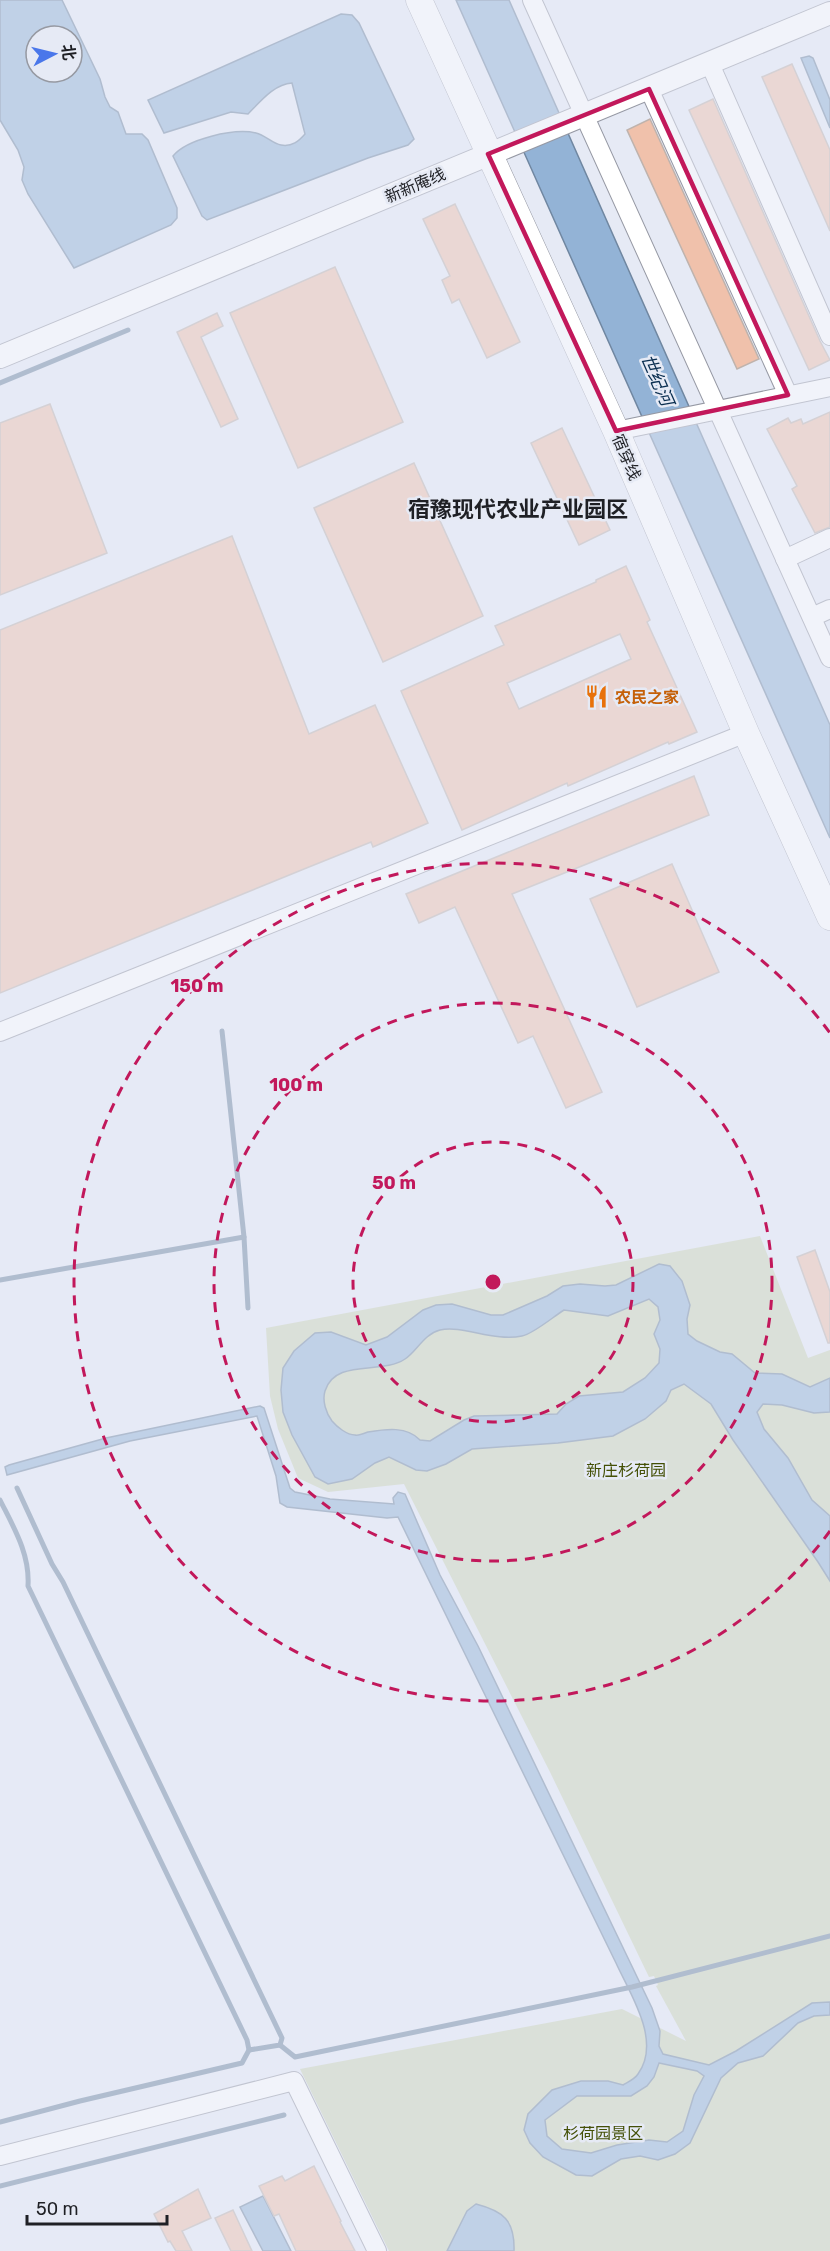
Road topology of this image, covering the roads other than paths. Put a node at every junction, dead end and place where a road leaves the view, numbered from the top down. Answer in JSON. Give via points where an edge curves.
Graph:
{"nodes":[{"id":1,"x":419,"y":0,"type":"edge"},
{"id":2,"x":532,"y":0,"type":"edge"},
{"id":3,"x":829,"y":17,"type":"edge"},
{"id":4,"x":710,"y":64,"type":"junction"},
{"id":5,"x":649,"y":89,"type":"junction"},
{"id":6,"x":580,"y":118,"type":"junction"},
{"id":7,"x":498,"y":150,"type":"junction"},
{"id":8,"x":830,"y":336,"type":"edge"},
{"id":9,"x":0,"y":357,"type":"edge"},
{"id":10,"x":830,"y":387,"type":"edge"},
{"id":11,"x":788,"y":395,"type":"junction"},
{"id":12,"x":713,"y":412,"type":"junction"},
{"id":13,"x":627,"y":429,"type":"junction"},
{"id":14,"x":830,"y":538,"type":"edge"},
{"id":15,"x":785,"y":559,"type":"junction"},
{"id":16,"x":830,"y":609,"type":"edge"},
{"id":17,"x":812,"y":617,"type":"junction"},
{"id":18,"x":830,"y":658,"type":"edge"},
{"id":19,"x":746,"y":733,"type":"junction"},
{"id":20,"x":830,"y":917,"type":"edge"},
{"id":21,"x":0,"y":1032,"type":"edge"},
{"id":22,"x":0,"y":2156,"type":"edge"},
{"id":23,"x":377,"y":2251,"type":"edge"}],
"edges":[{"from":1,"to":7,"type":"main road","name":"宿穿线"},
{"from":2,"to":6,"type":"street"},
{"from":3,"to":4,"type":"street","name":"新新庵线"},
{"from":4,"to":5,"type":"street","name":"新新庵线"},
{"from":4,"to":8,"type":"street"},
{"from":5,"to":6,"type":"street","name":"新新庵线"},
{"from":5,"to":11,"type":"street"},
{"from":6,"to":7,"type":"street","name":"新新庵线"},
{"from":6,"to":12,"type":"street"},
{"from":7,"to":9,"type":"street","name":"新新庵线"},
{"from":7,"to":13,"type":"main road","name":"宿穿线"},
{"from":10,"to":11,"type":"street"},
{"from":11,"to":12,"type":"street"},
{"from":12,"to":13,"type":"street"},
{"from":12,"to":15,"type":"street"},
{"from":13,"to":19,"type":"main road","name":"宿穿线"},
{"from":14,"to":15,"type":"street"},
{"from":15,"to":17,"type":"street"},
{"from":16,"to":17,"type":"street"},
{"from":17,"to":18,"type":"street"},
{"from":19,"to":20,"type":"main road","name":"宿穿线"},
{"from":19,"to":21,"type":"street"},
{"from":22,"to":23,"type":"street","via":[[294,2081]]}]}
